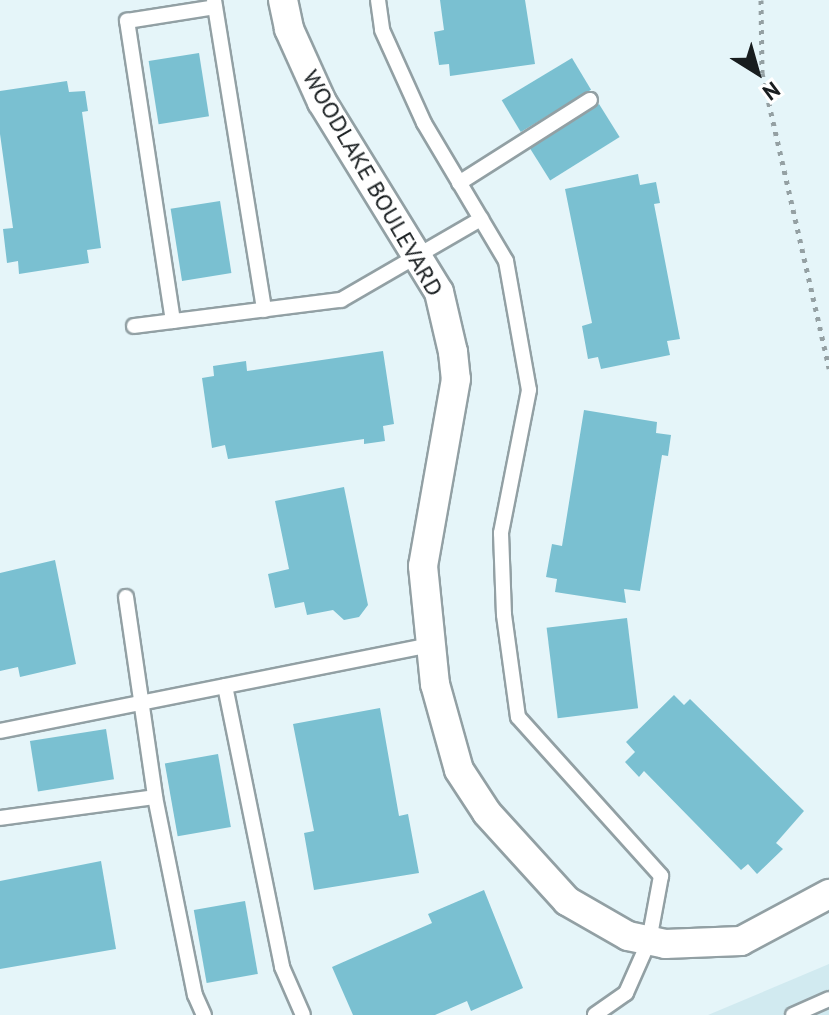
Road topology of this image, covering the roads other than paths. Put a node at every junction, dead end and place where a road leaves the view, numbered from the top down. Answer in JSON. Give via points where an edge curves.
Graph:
{"nodes":[{"id":1,"x":283,"y":0,"type":"edge"},
{"id":2,"x":378,"y":0,"type":"edge"},
{"id":3,"x":214,"y":3,"type":"edge"},
{"id":4,"x":590,"y":100,"type":"dead end"},
{"id":5,"x":459,"y":183,"type":"junction"},
{"id":6,"x":481,"y":219,"type":"junction"},
{"id":7,"x":417,"y":257,"type":"junction"},
{"id":8,"x":264,"y":310,"type":"junction"},
{"id":9,"x":173,"y":321,"type":"junction"},
{"id":10,"x":134,"y":326,"type":"dead end"},
{"id":11,"x":126,"y":597,"type":"dead end"},
{"id":12,"x":430,"y":645,"type":"junction"},
{"id":13,"x":225,"y":686,"type":"junction"},
{"id":14,"x":138,"y":704,"type":"junction"},
{"id":15,"x":0,"y":731,"type":"edge"},
{"id":16,"x":155,"y":797,"type":"junction"},
{"id":17,"x":0,"y":818,"type":"edge"},
{"id":18,"x":829,"y":894,"type":"edge"},
{"id":19,"x":649,"y":941,"type":"junction"},
{"id":20,"x":829,"y":999,"type":"edge"},
{"id":21,"x":204,"y":1015,"type":"edge"},
{"id":22,"x":303,"y":1015,"type":"edge"},
{"id":23,"x":595,"y":1015,"type":"edge"},
{"id":24,"x":793,"y":1015,"type":"edge"}],
"edges":[{"from":1,"to":7,"type":"street","name":"WOODLAKE BOULEVARD","via":[[289,29],[322,102]]},
{"from":2,"to":5,"type":"lane","via":[[388,44]]},
{"from":3,"to":8,"type":"lane"},
{"from":3,"to":9,"type":"lane","via":[[127,21]]},
{"from":4,"to":5,"type":"lane"},
{"from":5,"to":6,"type":"lane"},
{"from":6,"to":7,"type":"lane"},
{"from":6,"to":19,"type":"lane","via":[[506,261],[529,390],[501,533],[504,615],[518,717],[661,876]]},
{"from":7,"to":8,"type":"lane","via":[[341,300]]},
{"from":7,"to":12,"type":"street","name":"WOODLAKE BOULEVARD","via":[[439,292],[456,379],[425,537]]},
{"from":8,"to":9,"type":"lane"},
{"from":9,"to":10,"type":"lane"},
{"from":11,"to":14,"type":"lane"},
{"from":12,"to":13,"type":"lane"},
{"from":12,"to":19,"type":"street","name":"WOODLAKE BOULEVARD","via":[[451,753],[487,813],[567,901],[611,929]]},
{"from":13,"to":14,"type":"lane"},
{"from":13,"to":22,"type":"lane","via":[[282,967]]},
{"from":14,"to":15,"type":"lane"},
{"from":14,"to":16,"type":"lane"},
{"from":16,"to":17,"type":"lane"},
{"from":16,"to":21,"type":"lane","via":[[195,995]]},
{"from":18,"to":19,"type":"street","name":"WOODLAKE BOULEVARD","via":[[741,941]]},
{"from":19,"to":23,"type":"lane","via":[[626,993]]},
{"from":20,"to":24,"type":"lane"}]}
